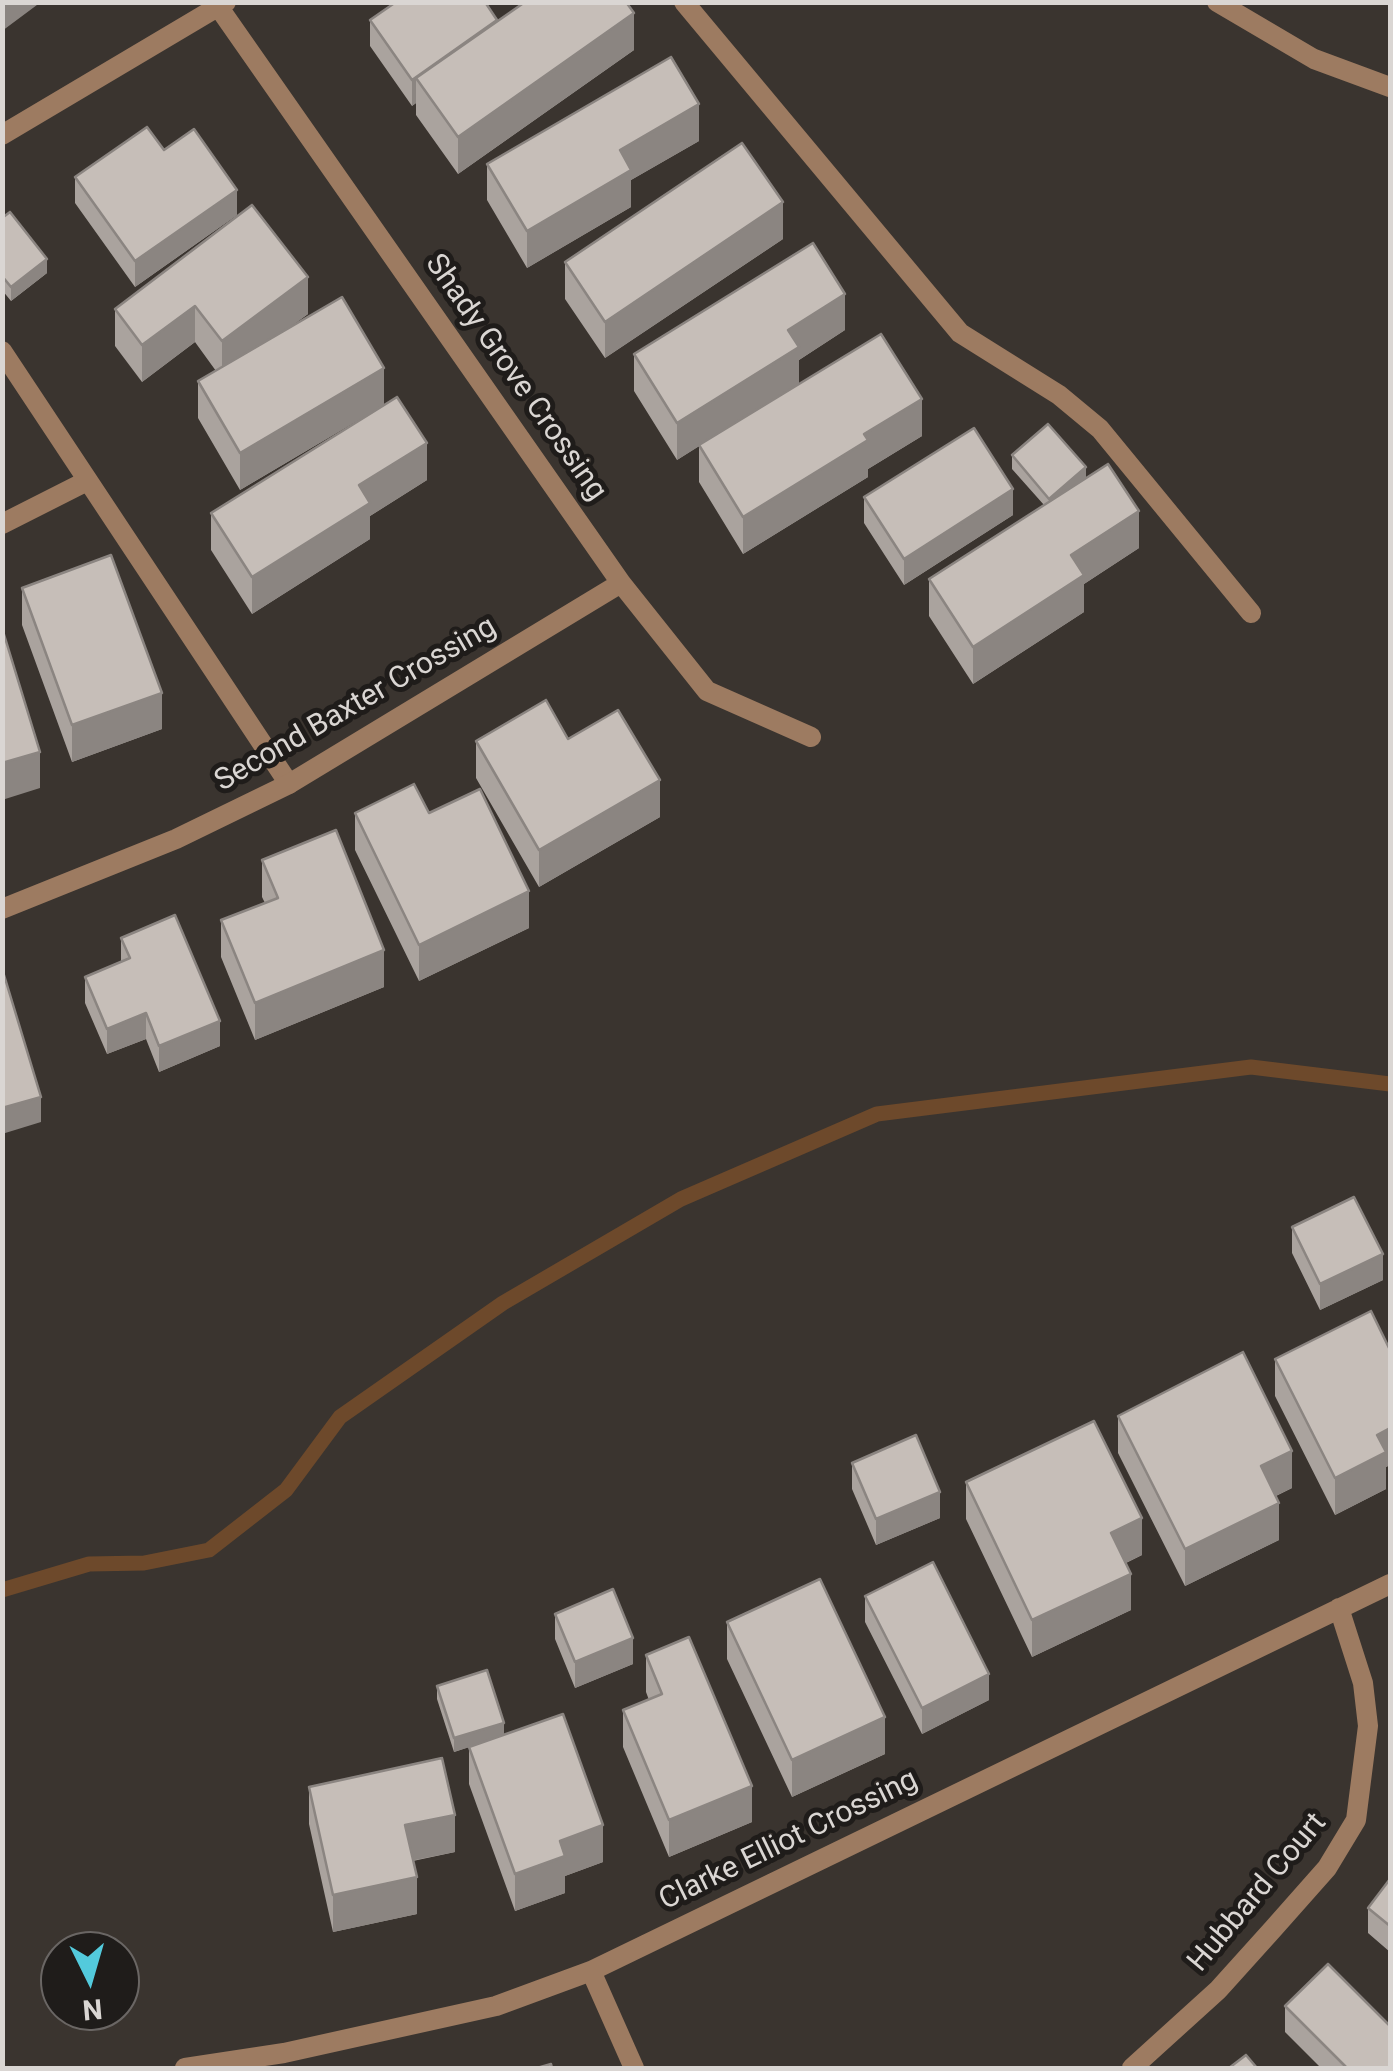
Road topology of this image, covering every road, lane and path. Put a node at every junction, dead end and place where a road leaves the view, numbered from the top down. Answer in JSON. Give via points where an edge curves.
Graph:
{"nodes":[{"id":1,"x":684,"y":2,"type":"edge"},
{"id":2,"x":1217,"y":2,"type":"edge"},
{"id":3,"x":220,"y":4,"type":"edge"},
{"id":4,"x":1390,"y":87,"type":"edge"},
{"id":5,"x":2,"y":135,"type":"edge"},
{"id":6,"x":2,"y":351,"type":"edge"},
{"id":7,"x":87,"y":480,"type":"junction"},
{"id":8,"x":2,"y":524,"type":"edge"},
{"id":9,"x":621,"y":583,"type":"junction"},
{"id":10,"x":1250,"y":613,"type":"dead end"},
{"id":11,"x":810,"y":736,"type":"dead end"},
{"id":12,"x":289,"y":784,"type":"junction"},
{"id":13,"x":2,"y":909,"type":"edge"},
{"id":14,"x":1390,"y":1584,"type":"edge"},
{"id":15,"x":1339,"y":1608,"type":"junction"},
{"id":16,"x":590,"y":1971,"type":"junction"},
{"id":17,"x":185,"y":2068,"type":"edge"},
{"id":18,"x":634,"y":2068,"type":"edge"},
{"id":19,"x":1132,"y":2068,"type":"edge"}],
"edges":[{"from":1,"to":10,"type":"street","via":[[960,332],[1059,394],[1100,429]]},
{"from":2,"to":4,"type":"street","via":[[1314,59]]},
{"from":3,"to":5,"type":"street"},
{"from":3,"to":9,"type":"street","name":"Shady Grove Crossing"},
{"from":6,"to":7,"type":"street"},
{"from":7,"to":8,"type":"street"},
{"from":7,"to":12,"type":"street"},
{"from":9,"to":11,"type":"street","name":"Shady Grove Crossing","via":[[707,691]]},
{"from":9,"to":12,"type":"street","name":"Second Baxter Crossing"},
{"from":12,"to":13,"type":"street","name":"Second Baxter Crossing","via":[[176,839]]},
{"from":14,"to":15,"type":"street","name":"Clarke Elliot Crossing"},
{"from":15,"to":16,"type":"street","name":"Clarke Elliot Crossing"},
{"from":15,"to":19,"type":"street","name":"Hubbard Court","via":[[1363,1682],[1368,1726],[1356,1820],[1327,1868],[1274,1930]]},
{"from":16,"to":17,"type":"street","name":"Clarke Elliot Crossing","via":[[496,2006]]},
{"from":16,"to":18,"type":"street"}]}
